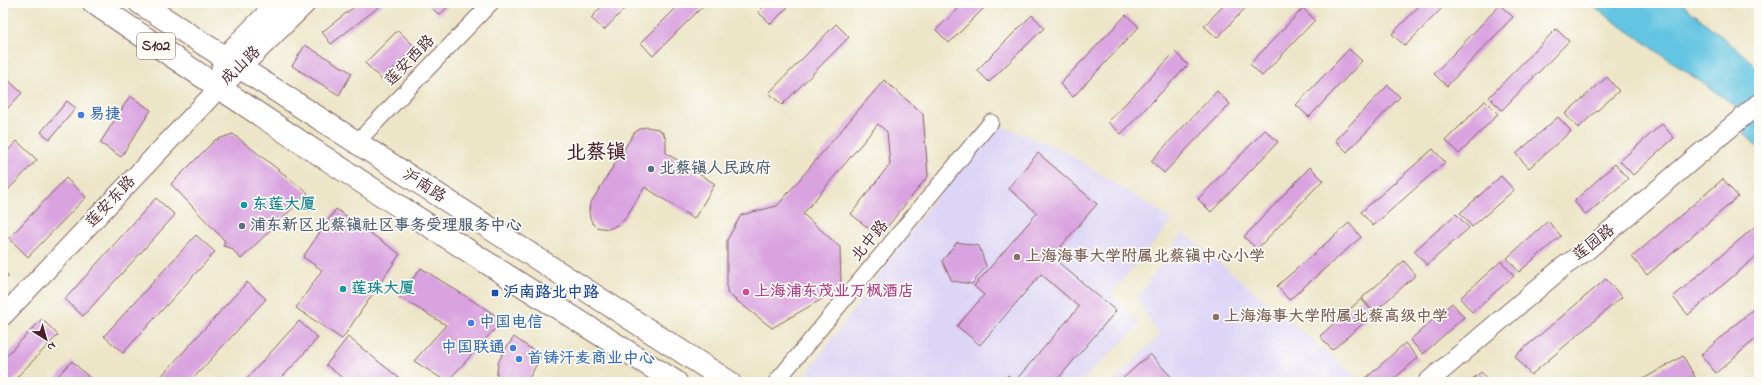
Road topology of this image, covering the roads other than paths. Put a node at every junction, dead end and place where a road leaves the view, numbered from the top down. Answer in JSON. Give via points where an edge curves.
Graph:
{"nodes":[{"id":1,"x":94,"y":3,"type":"edge"},
{"id":2,"x":140,"y":3,"type":"edge"},
{"id":3,"x":278,"y":3,"type":"edge"},
{"id":4,"x":305,"y":3,"type":"edge"},
{"id":5,"x":491,"y":3,"type":"edge"},
{"id":6,"x":232,"y":63,"type":"junction"},
{"id":7,"x":219,"y":88,"type":"junction"},
{"id":8,"x":1759,"y":102,"type":"edge"},
{"id":9,"x":991,"y":122,"type":"dead end"},
{"id":10,"x":356,"y":143,"type":"junction"},
{"id":11,"x":3,"y":316,"type":"edge"},
{"id":12,"x":676,"y":382,"type":"edge"},
{"id":13,"x":729,"y":382,"type":"edge"},
{"id":14,"x":776,"y":382,"type":"edge"},
{"id":15,"x":1428,"y":382,"type":"edge"}],
"edges":[{"from":1,"to":7,"type":"main road","name":"沪南路","number":"S102"},
{"from":2,"to":6,"type":"main road","name":"沪南路","number":"S102"},
{"from":3,"to":6,"type":"main road","name":"成山路"},
{"from":4,"to":6,"type":"main road","name":"成山路"},
{"from":5,"to":10,"type":"street","name":"莲安西路"},
{"from":6,"to":7,"type":"main road","name":"成山路"},
{"from":6,"to":10,"type":"main road","name":"沪南路","number":"S102"},
{"from":7,"to":11,"type":"street","name":"莲安东路"},
{"from":7,"to":12,"type":"main road","name":"沪南路","number":"S102","via":[[507,277]]},
{"from":8,"to":15,"type":"street","name":"莲园路","via":[[1586,251],[1563,267]]},
{"from":9,"to":14,"type":"street","name":"北中路"},
{"from":10,"to":13,"type":"main road","name":"沪南路","number":"S102"}]}
